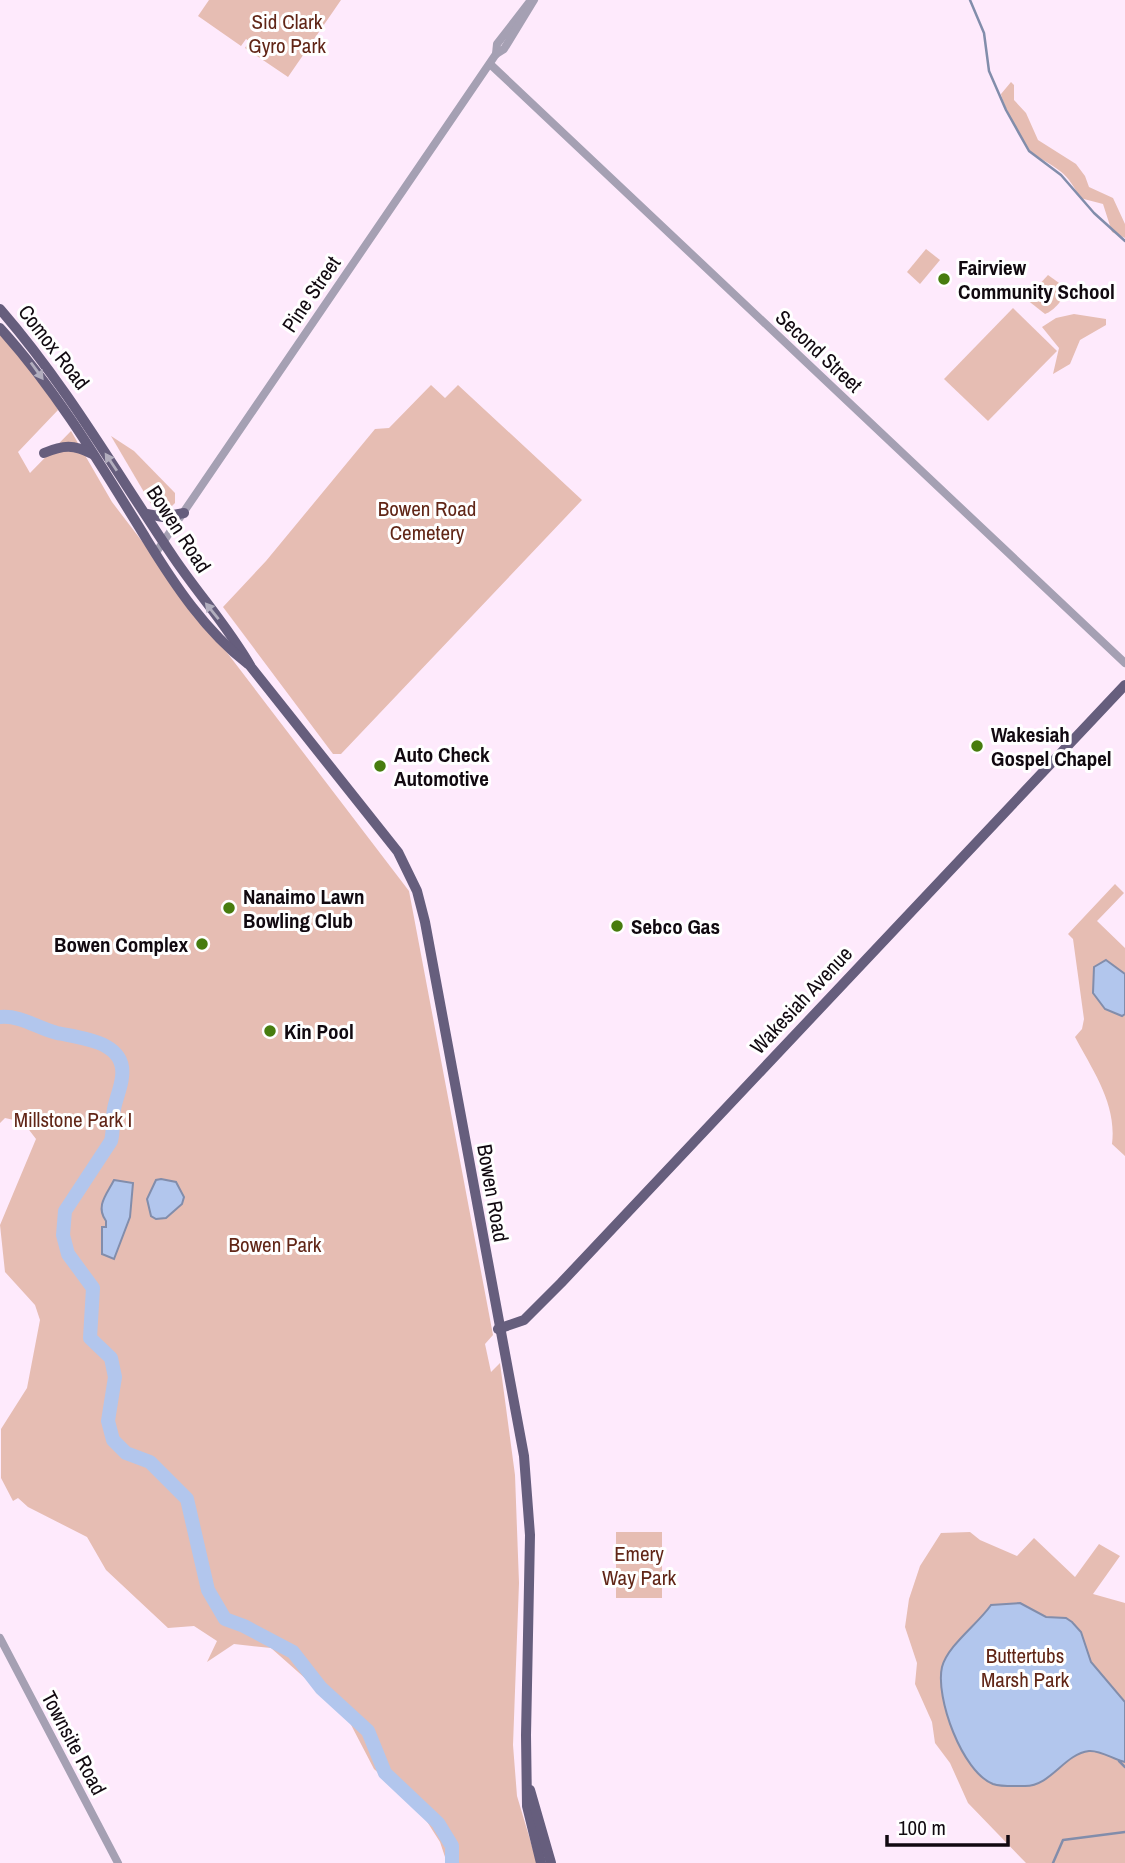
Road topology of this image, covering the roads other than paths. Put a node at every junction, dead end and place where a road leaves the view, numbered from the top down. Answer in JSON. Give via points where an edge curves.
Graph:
{"nodes":[{"id":1,"x":533,"y":0,"type":"edge"},
{"id":2,"x":489,"y":64,"type":"junction"},
{"id":3,"x":0,"y":309,"type":"edge"},
{"id":4,"x":0,"y":328,"type":"edge"},
{"id":5,"x":78,"y":409,"type":"joint"},
{"id":6,"x":70,"y":417,"type":"joint"},
{"id":7,"x":44,"y":453,"type":"dead end"},
{"id":8,"x":93,"y":454,"type":"junction"},
{"id":9,"x":184,"y":513,"type":"junction"},
{"id":10,"x":148,"y":514,"type":"junction"},
{"id":11,"x":164,"y":543,"type":"junction"},
{"id":12,"x":155,"y":554,"type":"junction"},
{"id":13,"x":1125,"y":663,"type":"edge"},
{"id":14,"x":251,"y":667,"type":"junction"},
{"id":15,"x":1125,"y":685,"type":"edge"},
{"id":16,"x":498,"y":1329,"type":"junction"},
{"id":17,"x":0,"y":1638,"type":"edge"},
{"id":18,"x":528,"y":1783,"type":"junction"},
{"id":19,"x":118,"y":1863,"type":"edge"},
{"id":20,"x":541,"y":1863,"type":"edge"},
{"id":21,"x":551,"y":1863,"type":"edge"}],
"edges":[{"from":1,"to":2,"type":"street","name":"Pine Street","via":[[497,44]]},
{"from":2,"to":9,"type":"street","name":"Pine Street"},
{"from":2,"to":13,"type":"street","name":"Second Street"},
{"from":3,"to":5,"type":"main road","name":"Comox Road"},
{"from":4,"to":6,"type":"main road","name":"Comox Road","one_way":true},
{"from":10,"to":5,"type":"main road","name":"Bowen Road","one_way":true},
{"from":6,"to":8,"type":"main road","name":"Bowen Road"},
{"from":7,"to":8,"type":"main road","via":[[74,446]]},
{"from":8,"to":12,"type":"main road","name":"Bowen Road"},
{"from":9,"to":10,"type":"main road"},
{"from":9,"to":11,"type":"street","name":"Pine Street"},
{"from":10,"to":11,"type":"main road","name":"Bowen Road"},
{"from":11,"to":12,"type":"street","name":"Pine Street"},
{"from":14,"to":11,"type":"main road","name":"Bowen Road","one_way":true},
{"from":12,"to":14,"type":"main road","name":"Bowen Road","via":[[193,608]]},
{"from":14,"to":16,"type":"main road","name":"Bowen Road","via":[[398,852],[417,891]]},
{"from":15,"to":16,"type":"main road","name":"Wakesiah Avenue","via":[[561,1283],[524,1320]]},
{"from":16,"to":18,"type":"main road","name":"Bowen Road","via":[[524,1456],[530,1535]]},
{"from":17,"to":19,"type":"street","name":"Townsite Road"},
{"from":18,"to":20,"type":"main road","name":"Bowen Road","via":[[527,1807]]},
{"from":18,"to":21,"type":"main road","name":"Bowen Road"}]}
